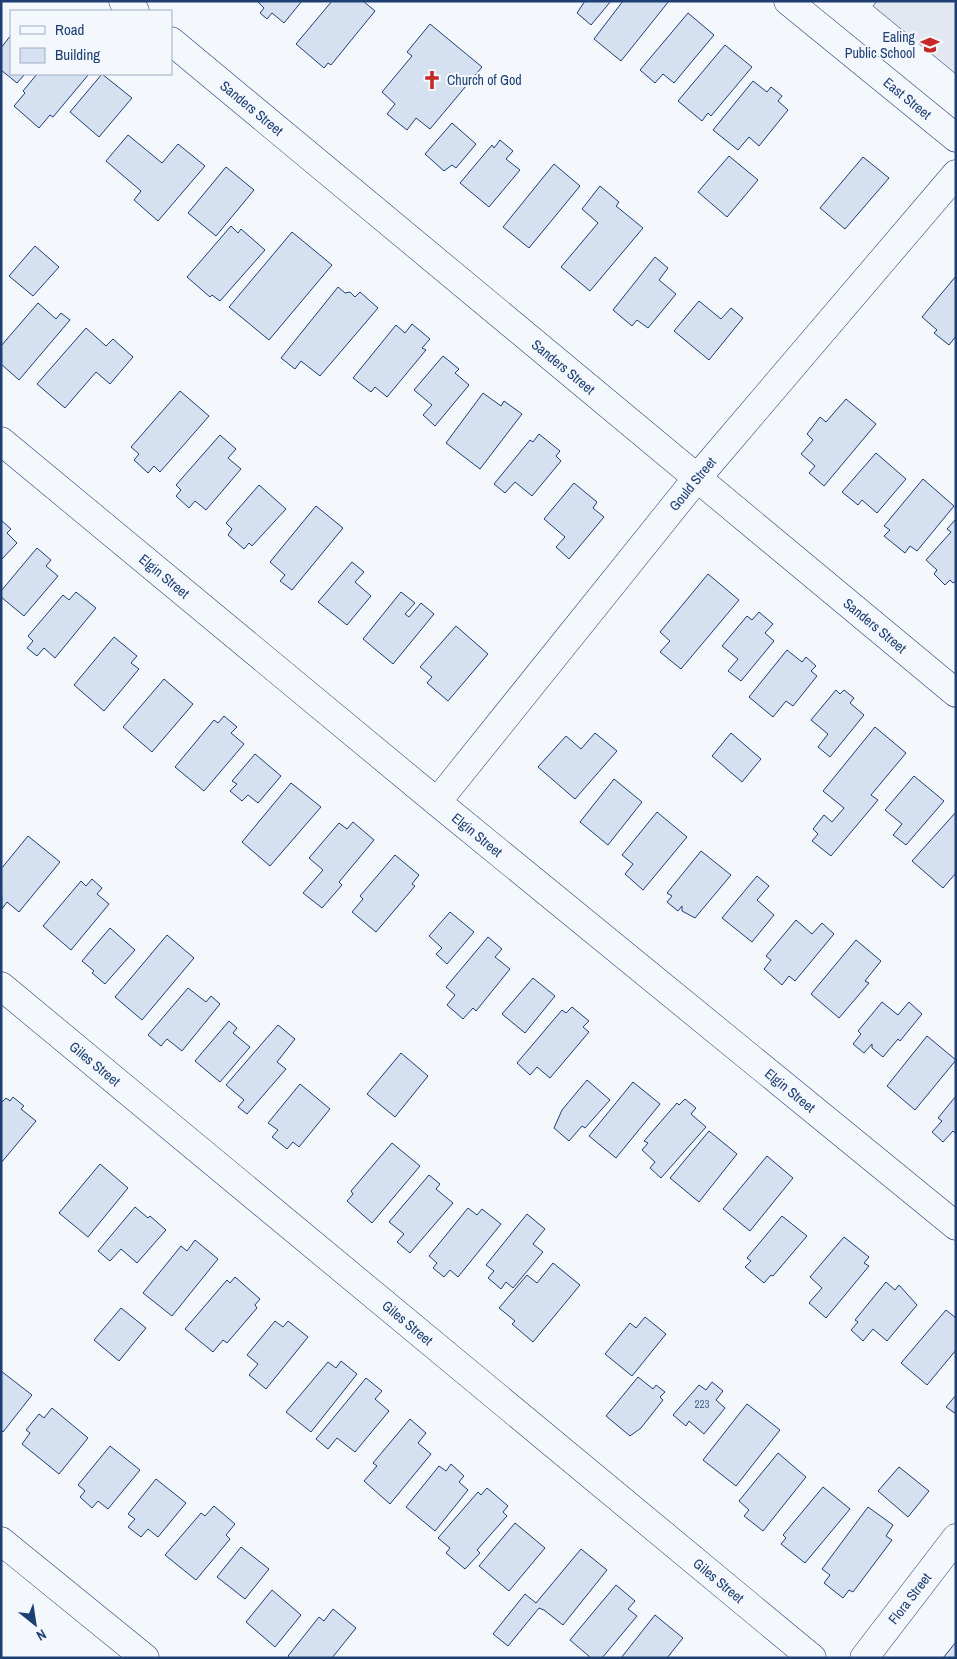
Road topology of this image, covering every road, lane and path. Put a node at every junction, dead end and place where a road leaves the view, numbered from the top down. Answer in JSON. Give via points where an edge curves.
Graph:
{"nodes":[{"id":1,"x":123,"y":1,"type":"edge"},
{"id":2,"x":788,"y":1,"type":"edge"},
{"id":3,"x":134,"y":10,"type":"edge"},
{"id":4,"x":172,"y":42,"type":"edge"},
{"id":5,"x":956,"y":138,"type":"edge"},
{"id":6,"x":956,"y":174,"type":"edge"},
{"id":7,"x":1,"y":441,"type":"edge"},
{"id":8,"x":697,"y":478,"type":"junction"},
{"id":9,"x":956,"y":693,"type":"edge"},
{"id":10,"x":437,"y":802,"type":"junction"},
{"id":11,"x":1,"y":986,"type":"edge"},
{"id":12,"x":956,"y":1226,"type":"edge"},
{"id":13,"x":956,"y":1538,"type":"edge"},
{"id":14,"x":1,"y":1540,"type":"edge"},
{"id":15,"x":145,"y":1658,"type":"edge"},
{"id":16,"x":812,"y":1658,"type":"edge"},
{"id":17,"x":864,"y":1658,"type":"edge"}],
"edges":[{"from":1,"to":3,"type":"street"},
{"from":2,"to":5,"type":"street","name":"East Street"},
{"from":4,"to":8,"type":"street","name":"Sanders Street"},
{"from":6,"to":8,"type":"street","name":"Gould Street"},
{"from":7,"to":10,"type":"street","name":"Elgin Street"},
{"from":8,"to":9,"type":"street","name":"Sanders Street"},
{"from":8,"to":10,"type":"street","name":"Gould Street"},
{"from":10,"to":12,"type":"street","name":"Elgin Street"},
{"from":11,"to":16,"type":"street","name":"Giles Street"},
{"from":13,"to":17,"type":"street","name":"Flora Street"},
{"from":14,"to":15,"type":"street"}]}
